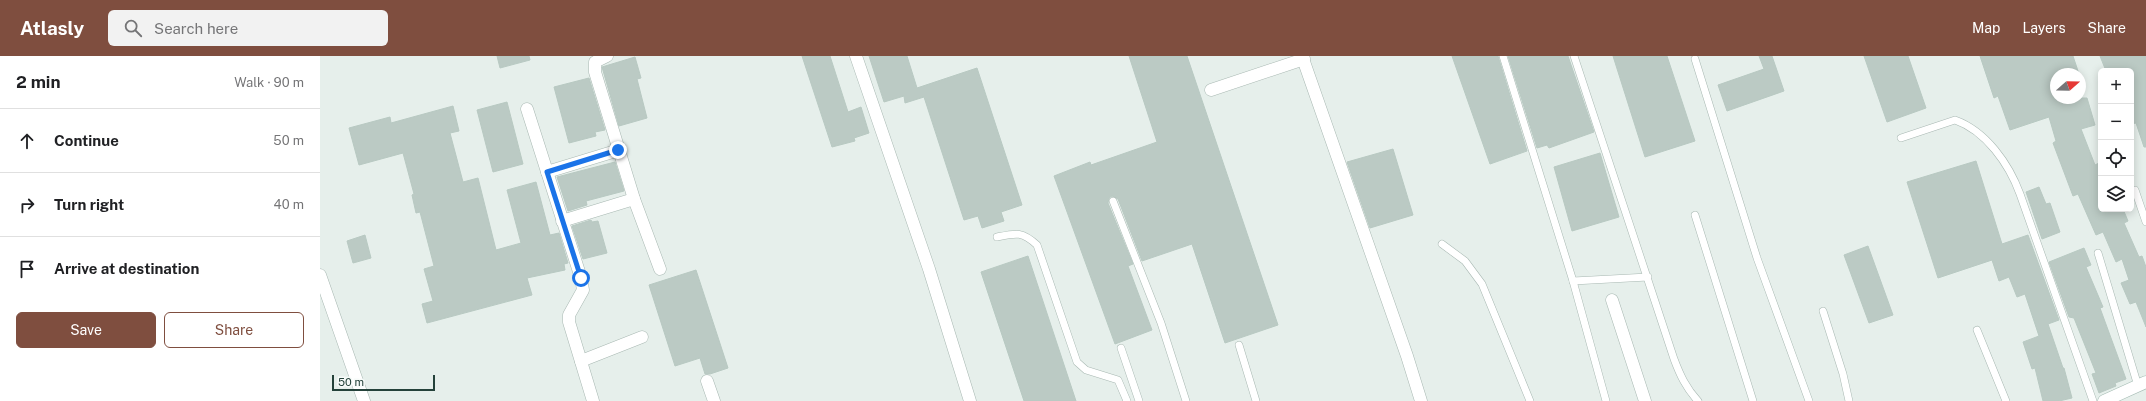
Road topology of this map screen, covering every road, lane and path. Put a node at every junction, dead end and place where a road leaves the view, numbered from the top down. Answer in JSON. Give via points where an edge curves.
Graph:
{"nodes":[{"id":1,"x":607,"y":56,"type":"edge"},
{"id":2,"x":856,"y":56,"type":"edge"},
{"id":3,"x":1503,"y":56,"type":"edge"},
{"id":4,"x":1574,"y":56,"type":"edge"},
{"id":5,"x":1303,"y":58,"type":"edge"},
{"id":6,"x":1695,"y":59,"type":"dead end"},
{"id":7,"x":1211,"y":90,"type":"dead end"},
{"id":8,"x":527,"y":109,"type":"dead end"},
{"id":9,"x":1901,"y":138,"type":"dead end"},
{"id":10,"x":618,"y":150,"type":"junction"},
{"id":11,"x":547,"y":172,"type":"junction"},
{"id":12,"x":2135,"y":190,"type":"dead end"},
{"id":13,"x":634,"y":199,"type":"junction"},
{"id":14,"x":1112,"y":201,"type":"dead end"},
{"id":15,"x":1695,"y":215,"type":"dead end"},
{"id":16,"x":562,"y":222,"type":"junction"},
{"id":17,"x":2146,"y":222,"type":"edge"},
{"id":18,"x":997,"y":237,"type":"dead end"},
{"id":19,"x":1442,"y":244,"type":"dead end"},
{"id":20,"x":2098,"y":253,"type":"dead end"},
{"id":21,"x":660,"y":269,"type":"dead end"},
{"id":22,"x":320,"y":275,"type":"edge"},
{"id":23,"x":1648,"y":277,"type":"junction"},
{"id":24,"x":1573,"y":281,"type":"junction"},
{"id":25,"x":1612,"y":300,"type":"dead end"},
{"id":26,"x":1823,"y":312,"type":"dead end"},
{"id":27,"x":1977,"y":330,"type":"dead end"},
{"id":28,"x":642,"y":337,"type":"dead end"},
{"id":29,"x":1239,"y":345,"type":"dead end"},
{"id":30,"x":1121,"y":348,"type":"dead end"},
{"id":31,"x":581,"y":361,"type":"junction"},
{"id":32,"x":708,"y":381,"type":"dead end"},
{"id":33,"x":2142,"y":384,"type":"edge"},
{"id":34,"x":364,"y":401,"type":"edge"},
{"id":35,"x":593,"y":401,"type":"edge"},
{"id":36,"x":714,"y":401,"type":"edge"},
{"id":37,"x":970,"y":401,"type":"edge"},
{"id":38,"x":1127,"y":401,"type":"edge"},
{"id":39,"x":1139,"y":401,"type":"edge"},
{"id":40,"x":1186,"y":401,"type":"edge"},
{"id":41,"x":1256,"y":401,"type":"edge"},
{"id":42,"x":1421,"y":401,"type":"edge"},
{"id":43,"x":1530,"y":401,"type":"edge"},
{"id":44,"x":1606,"y":401,"type":"edge"},
{"id":45,"x":1645,"y":401,"type":"edge"},
{"id":46,"x":1698,"y":401,"type":"edge"},
{"id":47,"x":1753,"y":401,"type":"edge"},
{"id":48,"x":1809,"y":401,"type":"edge"},
{"id":49,"x":1849,"y":401,"type":"edge"},
{"id":50,"x":2006,"y":401,"type":"edge"},
{"id":51,"x":2093,"y":401,"type":"edge"},
{"id":52,"x":2104,"y":401,"type":"edge"}],
"edges":[{"from":1,"to":10,"type":"street","via":[[598,59],[594,68]]},
{"from":2,"to":37,"type":"street","via":[[929,269]]},
{"from":3,"to":24,"type":"lane"},
{"from":4,"to":23,"type":"lane","via":[[1616,189]]},
{"from":5,"to":7,"type":"street"},
{"from":5,"to":42,"type":"street"},
{"from":6,"to":48,"type":"lane","via":[[1757,258]]},
{"from":8,"to":11,"type":"street"},
{"from":9,"to":51,"type":"lane","via":[[1955,120],[1972,129],[2002,158],[2020,194]]},
{"from":10,"to":11,"type":"street"},
{"from":10,"to":13,"type":"street"},
{"from":11,"to":16,"type":"street"},
{"from":12,"to":17,"type":"lane"},
{"from":13,"to":16,"type":"street"},
{"from":13,"to":21,"type":"street"},
{"from":14,"to":40,"type":"lane","via":[[1161,323]]},
{"from":15,"to":47,"type":"lane"},
{"from":16,"to":31,"type":"street","via":[[583,290],[569,315]]},
{"from":18,"to":38,"type":"lane","via":[[1018,233],[1030,238],[1037,245],[1077,362],[1086,370],[1118,380]]},
{"from":19,"to":43,"type":"lane","via":[[1465,261],[1482,284]]},
{"from":20,"to":33,"type":"lane"},
{"from":22,"to":34,"type":"street"},
{"from":23,"to":24,"type":"lane"},
{"from":23,"to":46,"type":"lane","via":[[1682,380]]},
{"from":24,"to":44,"type":"lane"},
{"from":25,"to":45,"type":"street"},
{"from":26,"to":49,"type":"lane"},
{"from":27,"to":50,"type":"lane"},
{"from":28,"to":31,"type":"street"},
{"from":29,"to":41,"type":"lane"},
{"from":30,"to":39,"type":"lane"},
{"from":31,"to":35,"type":"street"},
{"from":32,"to":36,"type":"street"},
{"from":33,"to":52,"type":"street"}]}
